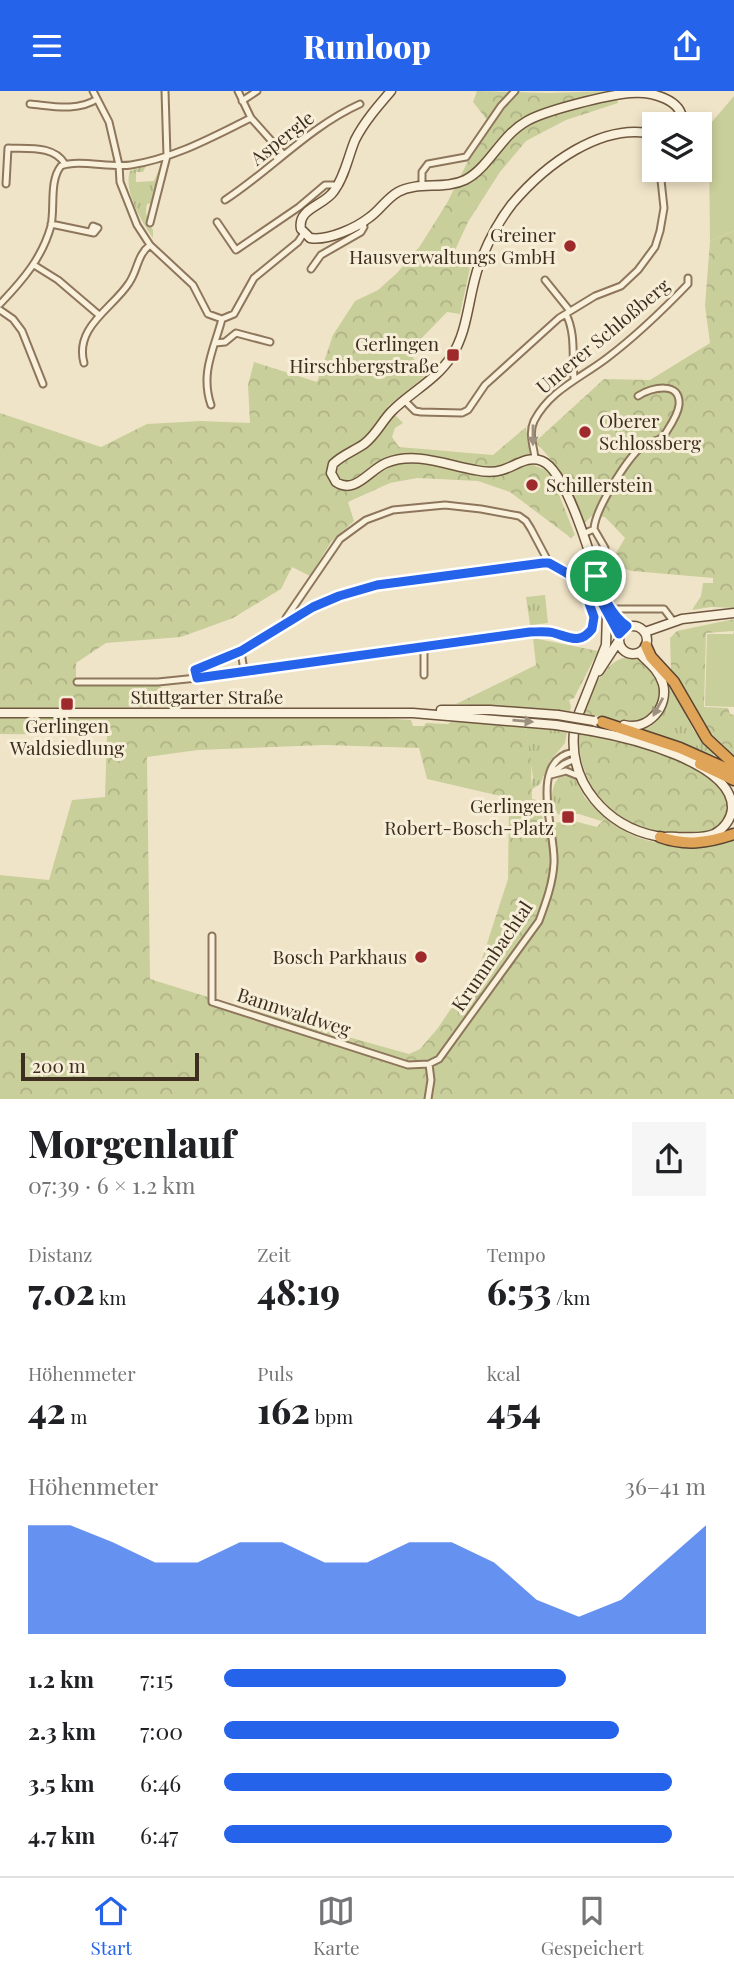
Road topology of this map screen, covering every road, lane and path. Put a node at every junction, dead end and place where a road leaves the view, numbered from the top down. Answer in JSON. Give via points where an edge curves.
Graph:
{"nodes":[{"id":1,"x":93,"y":91,"type":"edge"},
{"id":2,"x":164,"y":91,"type":"edge"},
{"id":3,"x":238,"y":91,"type":"edge"},
{"id":4,"x":257,"y":91,"type":"edge"},
{"id":5,"x":391,"y":91,"type":"edge"},
{"id":6,"x":515,"y":91,"type":"edge"},
{"id":7,"x":97,"y":99,"type":"junction"},
{"id":8,"x":242,"y":100,"type":"junction"},
{"id":9,"x":30,"y":104,"type":"dead end"},
{"id":10,"x":360,"y":104,"type":"dead end"},
{"id":11,"x":680,"y":112,"type":"edge"},
{"id":12,"x":251,"y":118,"type":"junction"},
{"id":13,"x":642,"y":133,"type":"edge"},
{"id":14,"x":284,"y":155,"type":"junction"},
{"id":15,"x":167,"y":156,"type":"junction"},
{"id":16,"x":65,"y":164,"type":"junction"},
{"id":17,"x":119,"y":166,"type":"junction"},
{"id":18,"x":661,"y":182,"type":"edge"},
{"id":19,"x":6,"y":184,"type":"dead end"},
{"id":20,"x":338,"y":184,"type":"junction"},
{"id":21,"x":422,"y":186,"type":"junction"},
{"id":22,"x":225,"y":200,"type":"dead end"},
{"id":23,"x":216,"y":222,"type":"dead end"},
{"id":24,"x":362,"y":222,"type":"junction"},
{"id":25,"x":150,"y":223,"type":"dead end"},
{"id":26,"x":51,"y":224,"type":"junction"},
{"id":27,"x":92,"y":231,"type":"dead end"},
{"id":28,"x":304,"y":233,"type":"junction"},
{"id":29,"x":150,"y":245,"type":"junction"},
{"id":30,"x":34,"y":265,"type":"junction"},
{"id":31,"x":311,"y":269,"type":"dead end"},
{"id":32,"x":688,"y":278,"type":"dead end"},
{"id":33,"x":545,"y":280,"type":"dead end"},
{"id":34,"x":0,"y":304,"type":"edge"},
{"id":35,"x":0,"y":310,"type":"edge"},
{"id":36,"x":568,"y":312,"type":"junction"},
{"id":37,"x":99,"y":315,"type":"junction"},
{"id":38,"x":222,"y":319,"type":"junction"},
{"id":39,"x":270,"y":342,"type":"dead end"},
{"id":40,"x":215,"y":343,"type":"junction"},
{"id":41,"x":85,"y":363,"type":"dead end"},
{"id":42,"x":574,"y":378,"type":"junction"},
{"id":43,"x":43,"y":384,"type":"dead end"},
{"id":44,"x":638,"y":396,"type":"dead end"},
{"id":45,"x":402,"y":402,"type":"junction"},
{"id":46,"x":211,"y":405,"type":"dead end"},
{"id":47,"x":535,"y":459,"type":"junction"},
{"id":48,"x":594,"y":529,"type":"junction"},
{"id":49,"x":583,"y":534,"type":"junction"},
{"id":50,"x":606,"y":548,"type":"dead end"},
{"id":51,"x":549,"y":563,"type":"junction"},
{"id":52,"x":596,"y":576,"type":"junction"},
{"id":53,"x":581,"y":581,"type":"junction"},
{"id":54,"x":609,"y":610,"type":"junction"},
{"id":55,"x":734,"y":613,"type":"edge"},
{"id":56,"x":287,"y":621,"type":"junction"},
{"id":57,"x":673,"y":621,"type":"junction"},
{"id":58,"x":627,"y":626,"type":"junction"},
{"id":59,"x":645,"y":632,"type":"junction"},
{"id":60,"x":619,"y":638,"type":"junction"},
{"id":61,"x":424,"y":646,"type":"junction"},
{"id":62,"x":642,"y":649,"type":"junction"},
{"id":63,"x":241,"y":651,"type":"junction"},
{"id":64,"x":625,"y":652,"type":"junction"},
{"id":65,"x":606,"y":664,"type":"junction"},
{"id":66,"x":244,"y":671,"type":"junction"},
{"id":67,"x":424,"y":675,"type":"dead end"},
{"id":68,"x":595,"y":675,"type":"junction"},
{"id":69,"x":197,"y":678,"type":"junction"},
{"id":70,"x":77,"y":682,"type":"dead end"},
{"id":71,"x":0,"y":713,"type":"edge"},
{"id":72,"x":579,"y":713,"type":"dead end"},
{"id":73,"x":486,"y":714,"type":"junction"},
{"id":74,"x":598,"y":721,"type":"junction"},
{"id":75,"x":574,"y":732,"type":"dead end"},
{"id":76,"x":574,"y":756,"type":"junction"},
{"id":77,"x":700,"y":764,"type":"junction"},
{"id":78,"x":734,"y":764,"type":"edge"},
{"id":79,"x":734,"y":772,"type":"edge"},
{"id":80,"x":551,"y":775,"type":"junction"},
{"id":81,"x":580,"y":777,"type":"junction"},
{"id":82,"x":734,"y":781,"type":"edge"},
{"id":83,"x":734,"y":834,"type":"edge"},
{"id":84,"x":660,"y":837,"type":"junction"},
{"id":85,"x":212,"y":936,"type":"dead end"},
{"id":86,"x":429,"y":1064,"type":"junction"},
{"id":87,"x":428,"y":1099,"type":"edge"}],
"edges":[{"from":1,"to":7,"type":"street"},
{"from":2,"to":15,"type":"street"},
{"from":3,"to":8,"type":"street"},
{"from":4,"to":8,"type":"street"},
{"from":5,"to":20,"type":"main road","via":[[360,130]]},
{"from":6,"to":21,"type":"street","via":[[466,157],[428,164],[422,172]]},
{"from":7,"to":9,"type":"street","via":[[65,108]]},
{"from":7,"to":17,"type":"street","via":[[109,122]]},
{"from":8,"to":12,"type":"street"},
{"from":10,"to":14,"type":"street","name":"Aspergle"},
{"from":11,"to":21,"type":"main road","via":[[652,94],[632,93],[575,106],[526,121],[469,177]]},
{"from":12,"to":14,"type":"street"},
{"from":12,"to":15,"type":"street","via":[[191,149]]},
{"from":13,"to":45,"type":"main road","via":[[625,132],[590,143],[550,168],[521,195],[503,216],[482,259],[453,355],[441,371]]},
{"from":14,"to":22,"type":"street","name":"Aspergle"},
{"from":15,"to":17,"type":"street"},
{"from":15,"to":25,"type":"street"},
{"from":16,"to":17,"type":"street"},
{"from":16,"to":19,"type":"street","via":[[45,150],[8,148]]},
{"from":16,"to":26,"type":"street","via":[[55,175]]},
{"from":17,"to":29,"type":"street","via":[[127,204]]},
{"from":18,"to":36,"type":"street","via":[[664,208],[655,247],[621,286]]},
{"from":20,"to":23,"type":"street","via":[[325,185],[236,250]]},
{"from":20,"to":28,"type":"main road","via":[[330,196],[303,214],[300,226]]},
{"from":21,"to":24,"type":"main road","via":[[391,196]]},
{"from":24,"to":28,"type":"main road","via":[[320,239]]},
{"from":24,"to":31,"type":"street","via":[[361,232],[321,255]]},
{"from":26,"to":27,"type":"street"},
{"from":26,"to":30,"type":"street"},
{"from":28,"to":38,"type":"street","via":[[254,278],[234,314]]},
{"from":29,"to":37,"type":"street","via":[[141,253],[130,283]]},
{"from":29,"to":38,"type":"street","via":[[193,285],[206,313]]},
{"from":30,"to":34,"type":"street"},
{"from":30,"to":37,"type":"street"},
{"from":32,"to":42,"type":"street","name":"Unterer Schloßberg","via":[[688,284],[629,339],[585,375]]},
{"from":33,"to":36,"type":"street"},
{"from":35,"to":43,"type":"street","via":[[22,331]]},
{"from":36,"to":42,"type":"street","via":[[574,337]]},
{"from":36,"to":45,"type":"street","via":[[485,385],[468,410],[421,412]]},
{"from":37,"to":41,"type":"street","via":[[84,343]]},
{"from":38,"to":40,"type":"street"},
{"from":39,"to":40,"type":"street","via":[[236,333]]},
{"from":40,"to":46,"type":"street","via":[[206,375]]},
{"from":42,"to":47,"type":"street","name":"Unterer Schloßberg","one_way":true,"via":[[554,395],[534,423]]},
{"from":44,"to":48,"type":"street","via":[[667,388],[678,396],[678,409],[663,437],[642,446],[621,473],[596,515]]},
{"from":45,"to":47,"type":"main road","via":[[368,441],[333,464],[332,476],[339,484],[355,485],[378,466],[399,459],[418,458],[491,472]]},
{"from":47,"to":49,"type":"main road","via":[[546,462],[556,473]]},
{"from":48,"to":49,"type":"street"},
{"from":48,"to":50,"type":"street"},
{"from":49,"to":52,"type":"main road"},
{"from":51,"to":53,"type":"street"},
{"from":51,"to":56,"type":"street","via":[[377,585],[321,603]]},
{"from":51,"to":56,"type":"street","via":[[519,516],[445,505],[393,510],[366,520],[340,538]]},
{"from":52,"to":53,"type":"street"},
{"from":52,"to":54,"type":"main road"},
{"from":53,"to":61,"type":"street","via":[[594,617],[592,629],[582,638],[540,632]]},
{"from":54,"to":57,"type":"street","via":[[664,609]]},
{"from":54,"to":58,"type":"main road"},
{"from":54,"to":60,"type":"main road"},
{"from":54,"to":68,"type":"main road","via":[[606,645]]},
{"from":55,"to":57,"type":"main road"},
{"from":56,"to":63,"type":"street"},
{"from":57,"to":59,"type":"main road"},
{"from":58,"to":59,"type":"main road"},
{"from":58,"to":60,"type":"main road"},
{"from":59,"to":62,"type":"main road"},
{"from":60,"to":64,"type":"main road"},
{"from":60,"to":65,"type":"main road"},
{"from":61,"to":66,"type":"street"},
{"from":61,"to":67,"type":"street"},
{"from":62,"to":64,"type":"main road"},
{"from":62,"to":74,"type":"main road","name":"Stuttgarter Straße","one_way":true,"via":[[663,684],[656,715],[639,726]]},
{"from":62,"to":78,"type":"highway","via":[[674,681],[700,730]]},
{"from":63,"to":66,"type":"street"},
{"from":63,"to":69,"type":"street","via":[[195,670]]},
{"from":64,"to":65,"type":"main road"},
{"from":65,"to":68,"type":"main road"},
{"from":66,"to":69,"type":"street"},
{"from":68,"to":72,"type":"main road"},
{"from":69,"to":70,"type":"street"},
{"from":71,"to":73,"type":"main road","name":"Stuttgarter Straße"},
{"from":73,"to":74,"type":"main road","name":"Stuttgarter Straße","bridge":true},
{"from":73,"to":77,"type":"main road","name":"Stuttgarter Straße","one_way":true,"bridge":true,"via":[[629,738]]},
{"from":74,"to":79,"type":"highway","via":[[680,748]]},
{"from":75,"to":76,"type":"main road"},
{"from":76,"to":80,"type":"street"},
{"from":76,"to":81,"type":"main road"},
{"from":77,"to":82,"type":"highway"},
{"from":77,"to":84,"type":"main road","via":[[725,784],[733,807],[731,816],[721,830],[709,836]]},
{"from":80,"to":81,"type":"street","via":[[566,771]]},
{"from":80,"to":86,"type":"street","name":"Krummbachtal","via":[[546,798],[554,862],[539,921],[447,1052]]},
{"from":81,"to":84,"type":"main road","via":[[604,810],[628,827]]},
{"from":83,"to":84,"type":"highway","via":[[694,843]]},
{"from":85,"to":86,"type":"street","name":"Bannwaldweg","via":[[212,1002],[408,1065]]},
{"from":86,"to":87,"type":"street"}]}
